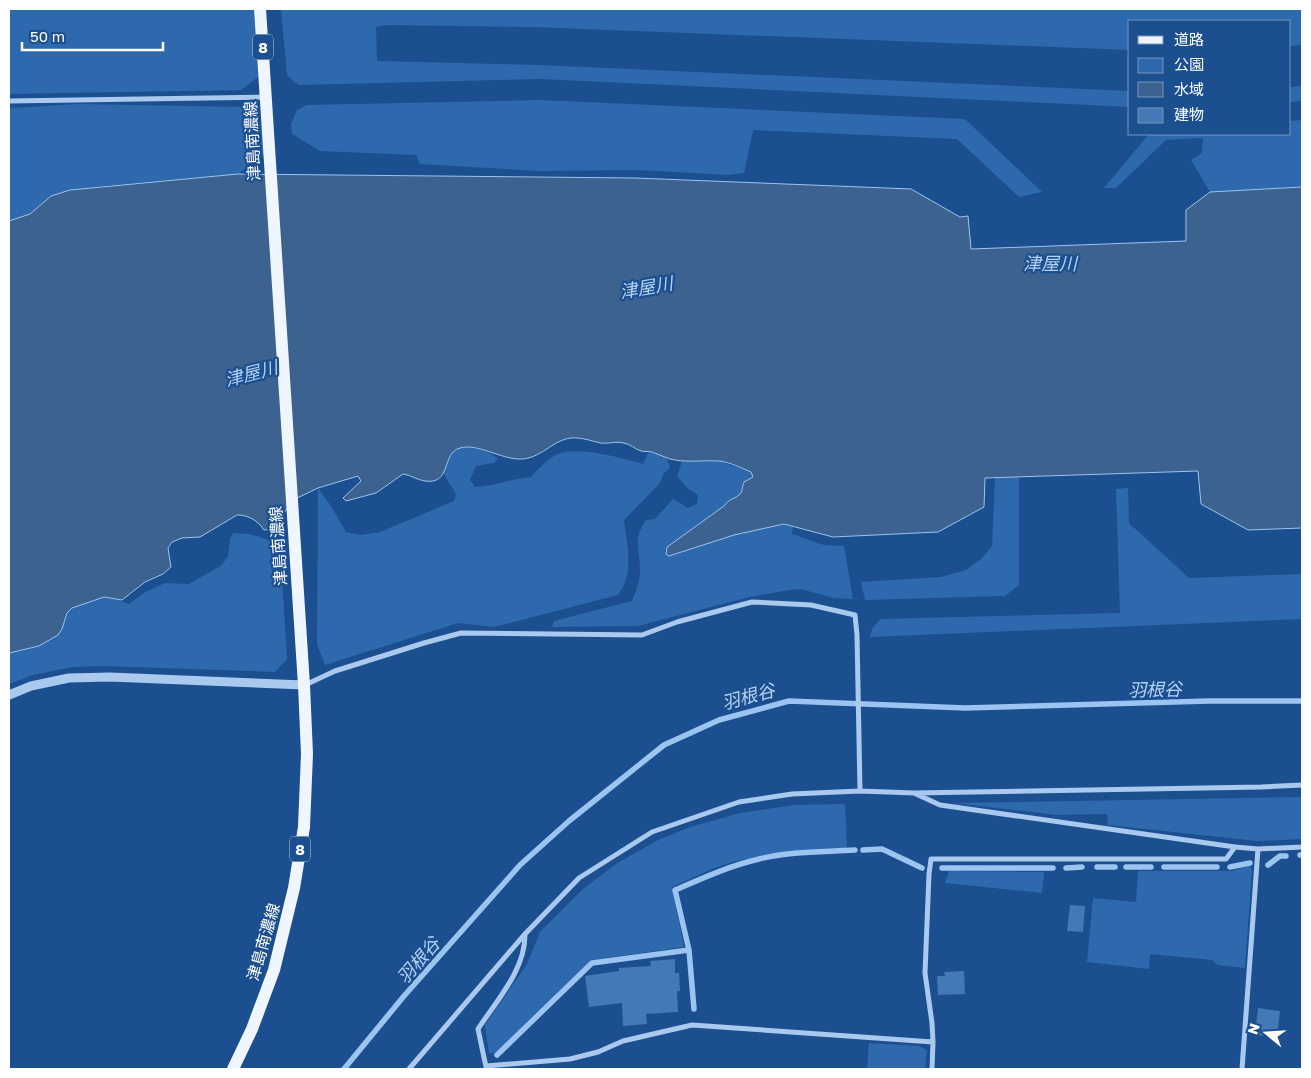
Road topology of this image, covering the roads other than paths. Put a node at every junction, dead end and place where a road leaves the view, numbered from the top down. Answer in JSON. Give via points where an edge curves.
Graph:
{"nodes":[{"id":1,"x":260,"y":9,"type":"edge"},
{"id":2,"x":265,"y":97,"type":"junction"},
{"id":3,"x":9,"y":101,"type":"edge"},
{"id":4,"x":304,"y":685,"type":"junction"},
{"id":5,"x":9,"y":694,"type":"edge"},
{"id":6,"x":1302,"y":785,"type":"edge"},
{"id":7,"x":860,"y":791,"type":"junction"},
{"id":8,"x":914,"y":793,"type":"junction"},
{"id":9,"x":1235,"y":847,"type":"junction"},
{"id":10,"x":1302,"y":847,"type":"edge"},
{"id":11,"x":1258,"y":849,"type":"junction"},
{"id":12,"x":526,"y":934,"type":"junction"},
{"id":13,"x":933,"y":1042,"type":"junction"},
{"id":14,"x":486,"y":1068,"type":"edge"},
{"id":15,"x":232,"y":1069,"type":"edge"},
{"id":16,"x":409,"y":1069,"type":"edge"},
{"id":17,"x":932,"y":1069,"type":"edge"},
{"id":18,"x":1242,"y":1069,"type":"edge"}],
"edges":[{"from":1,"to":2,"type":"main road","name":"津島南濃線","number":"8"},
{"from":2,"to":3,"type":"street"},
{"from":2,"to":4,"type":"main road","name":"津島南濃線","number":"8"},
{"from":4,"to":5,"type":"street","via":[[69,678]]},
{"from":4,"to":7,"type":"street","via":[[335,670],[461,633],[642,635],[752,602],[811,605],[855,614]]},
{"from":4,"to":15,"type":"main road","name":"津島南濃線","number":"8","via":[[304,827],[294,888],[274,970],[252,1029]]},
{"from":6,"to":8,"type":"street"},
{"from":7,"to":8,"type":"street"},
{"from":7,"to":12,"type":"street","via":[[792,794],[739,802],[652,832],[579,878]]},
{"from":8,"to":9,"type":"street","via":[[940,805]]},
{"from":9,"to":11,"type":"street"},
{"from":9,"to":13,"type":"street","via":[[1226,859],[931,859],[925,973]]},
{"from":10,"to":11,"type":"street"},
{"from":11,"to":18,"type":"street"},
{"from":12,"to":14,"type":"street","via":[[525,949],[516,970],[478,1029]]},
{"from":12,"to":16,"type":"street"},
{"from":13,"to":14,"type":"street","via":[[692,1024],[623,1041],[570,1059]]},
{"from":13,"to":17,"type":"street"}]}
